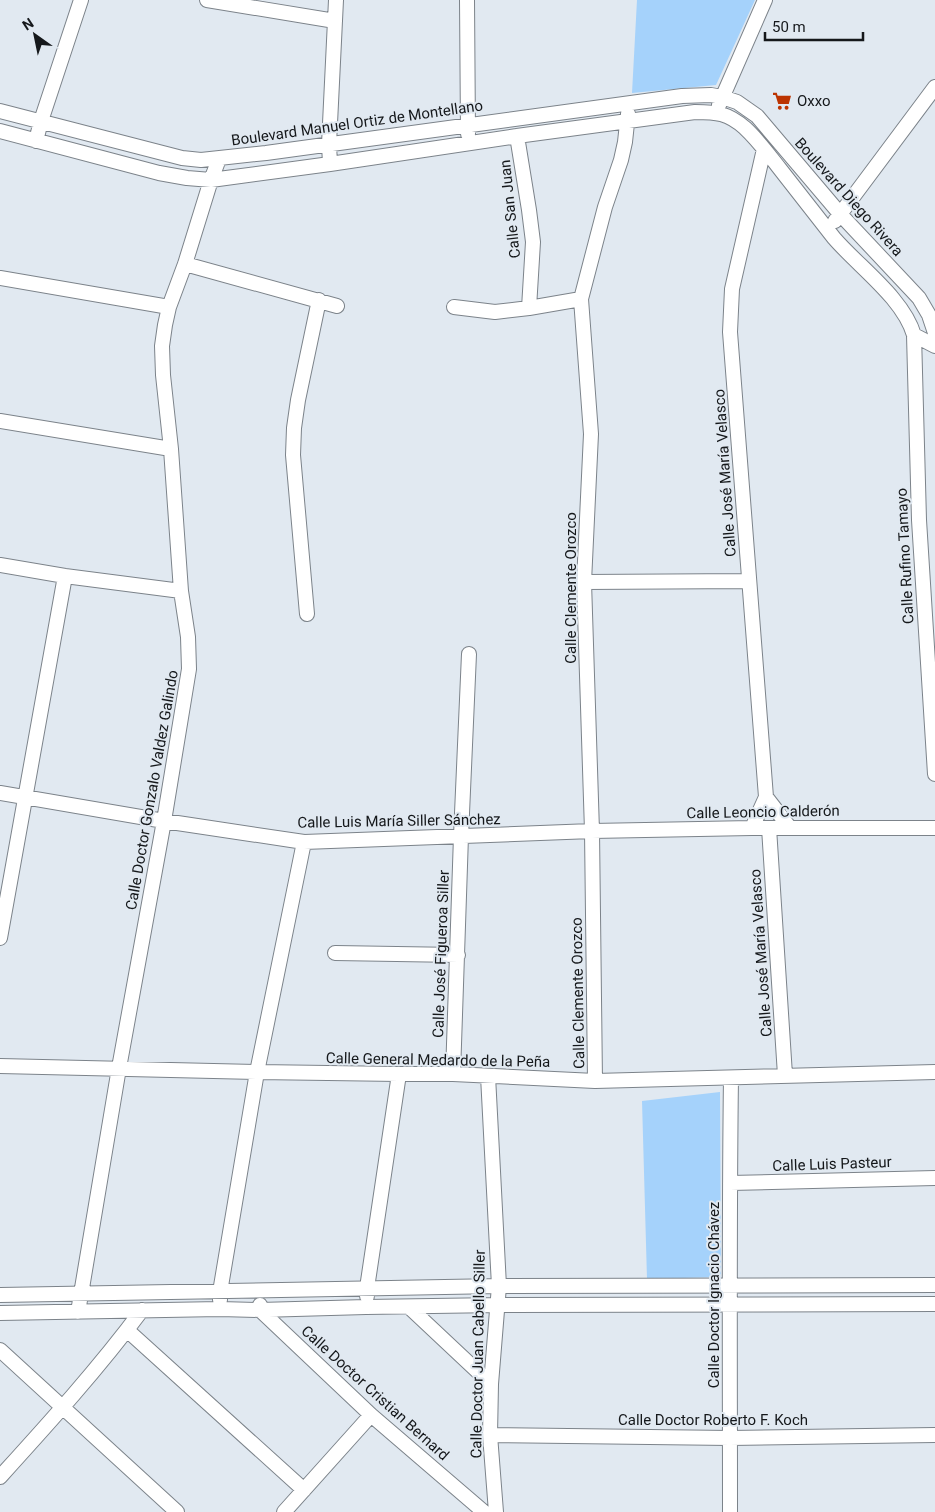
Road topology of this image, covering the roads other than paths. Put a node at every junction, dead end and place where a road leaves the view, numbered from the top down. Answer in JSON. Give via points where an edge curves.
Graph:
{"nodes":[{"id":1,"x":81,"y":0,"type":"edge"},
{"id":2,"x":207,"y":0,"type":"edge"},
{"id":3,"x":336,"y":0,"type":"edge"},
{"id":4,"x":467,"y":0,"type":"edge"},
{"id":5,"x":766,"y":0,"type":"edge"},
{"id":6,"x":335,"y":21,"type":"junction"},
{"id":7,"x":935,"y":87,"type":"edge"},
{"id":8,"x":722,"y":97,"type":"junction"},
{"id":9,"x":628,"y":102,"type":"junction"},
{"id":10,"x":0,"y":111,"type":"edge"},
{"id":11,"x":715,"y":112,"type":"junction"},
{"id":12,"x":41,"y":120,"type":"junction"},
{"id":13,"x":627,"y":122,"type":"junction"},
{"id":14,"x":468,"y":125,"type":"junction"},
{"id":15,"x":0,"y":131,"type":"edge"},
{"id":16,"x":517,"y":136,"type":"junction"},
{"id":17,"x":36,"y":141,"type":"junction"},
{"id":18,"x":329,"y":144,"type":"junction"},
{"id":19,"x":468,"y":144,"type":"junction"},
{"id":20,"x":764,"y":149,"type":"junction"},
{"id":21,"x":220,"y":159,"type":"junction"},
{"id":22,"x":330,"y":164,"type":"junction"},
{"id":23,"x":211,"y":180,"type":"junction"},
{"id":24,"x":841,"y":215,"type":"junction"},
{"id":25,"x":827,"y":229,"type":"junction"},
{"id":26,"x":185,"y":264,"type":"junction"},
{"id":27,"x":0,"y":278,"type":"edge"},
{"id":28,"x":581,"y":299,"type":"junction"},
{"id":29,"x":319,"y":300,"type":"junction"},
{"id":30,"x":337,"y":306,"type":"dead end"},
{"id":31,"x":169,"y":307,"type":"junction"},
{"id":32,"x":454,"y":307,"type":"dead end"},
{"id":33,"x":529,"y":308,"type":"junction"},
{"id":34,"x":935,"y":333,"type":"edge"},
{"id":35,"x":914,"y":335,"type":"junction"},
{"id":36,"x":935,"y":346,"type":"edge"},
{"id":37,"x":0,"y":421,"type":"edge"},
{"id":38,"x":171,"y":449,"type":"junction"},
{"id":39,"x":0,"y":565,"type":"edge"},
{"id":40,"x":65,"y":576,"type":"junction"},
{"id":41,"x":749,"y":581,"type":"junction"},
{"id":42,"x":584,"y":582,"type":"junction"},
{"id":43,"x":181,"y":591,"type":"junction"},
{"id":44,"x":307,"y":614,"type":"dead end"},
{"id":45,"x":469,"y":654,"type":"dead end"},
{"id":46,"x":935,"y":774,"type":"edge"},
{"id":47,"x":0,"y":793,"type":"edge"},
{"id":48,"x":25,"y":797,"type":"junction"},
{"id":49,"x":766,"y":797,"type":"junction"},
{"id":50,"x":164,"y":821,"type":"junction"},
{"id":51,"x":752,"y":828,"type":"junction"},
{"id":52,"x":770,"y":828,"type":"junction"},
{"id":53,"x":790,"y":828,"type":"junction"},
{"id":54,"x":935,"y":828,"type":"edge"},
{"id":55,"x":592,"y":831,"type":"junction"},
{"id":56,"x":461,"y":836,"type":"junction"},
{"id":57,"x":304,"y":842,"type":"junction"},
{"id":58,"x":0,"y":938,"type":"edge"},
{"id":59,"x":335,"y":954,"type":"dead end"},
{"id":60,"x":458,"y":955,"type":"junction"},
{"id":61,"x":0,"y":1066,"type":"edge"},
{"id":62,"x":119,"y":1068,"type":"junction"},
{"id":63,"x":257,"y":1072,"type":"junction"},
{"id":64,"x":935,"y":1072,"type":"edge"},
{"id":65,"x":399,"y":1074,"type":"junction"},
{"id":66,"x":453,"y":1074,"type":"junction"},
{"id":67,"x":785,"y":1075,"type":"junction"},
{"id":68,"x":488,"y":1076,"type":"junction"},
{"id":69,"x":731,"y":1078,"type":"junction"},
{"id":70,"x":595,"y":1081,"type":"junction"},
{"id":71,"x":935,"y":1178,"type":"edge"},
{"id":72,"x":730,"y":1183,"type":"junction"},
{"id":73,"x":935,"y":1285,"type":"edge"},
{"id":74,"x":499,"y":1286,"type":"junction"},
{"id":75,"x":731,"y":1286,"type":"junction"},
{"id":76,"x":367,"y":1288,"type":"junction"},
{"id":77,"x":260,"y":1291,"type":"junction"},
{"id":78,"x":220,"y":1292,"type":"junction"},
{"id":79,"x":80,"y":1293,"type":"junction"},
{"id":80,"x":0,"y":1295,"type":"edge"},
{"id":81,"x":935,"y":1304,"type":"edge"},
{"id":82,"x":499,"y":1305,"type":"junction"},
{"id":83,"x":731,"y":1305,"type":"junction"},
{"id":84,"x":366,"y":1307,"type":"junction"},
{"id":85,"x":409,"y":1307,"type":"junction"},
{"id":86,"x":220,"y":1309,"type":"junction"},
{"id":87,"x":142,"y":1310,"type":"junction"},
{"id":88,"x":260,"y":1310,"type":"junction"},
{"id":89,"x":78,"y":1312,"type":"junction"},
{"id":90,"x":0,"y":1313,"type":"edge"},
{"id":91,"x":127,"y":1330,"type":"junction"},
{"id":92,"x":0,"y":1350,"type":"edge"},
{"id":93,"x":491,"y":1384,"type":"junction"},
{"id":94,"x":62,"y":1408,"type":"junction"},
{"id":95,"x":371,"y":1415,"type":"junction"},
{"id":96,"x":490,"y":1435,"type":"junction"},
{"id":97,"x":935,"y":1435,"type":"edge"},
{"id":98,"x":730,"y":1438,"type":"junction"},
{"id":99,"x":0,"y":1477,"type":"edge"},
{"id":100,"x":304,"y":1490,"type":"junction"},
{"id":101,"x":177,"y":1512,"type":"edge"},
{"id":102,"x":284,"y":1512,"type":"edge"},
{"id":103,"x":484,"y":1512,"type":"edge"},
{"id":104,"x":496,"y":1512,"type":"edge"},
{"id":105,"x":730,"y":1512,"type":"edge"}],
"edges":[{"from":1,"to":12,"type":"street"},
{"from":2,"to":6,"type":"street"},
{"from":3,"to":6,"type":"street"},
{"from":4,"to":14,"type":"street"},
{"from":5,"to":8,"type":"street"},
{"from":6,"to":18,"type":"street"},
{"from":7,"to":24,"type":"street"},
{"from":8,"to":9,"type":"street","name":"Boulevard Manuel Ortiz de Montellano","via":[[698,94]]},
{"from":8,"to":11,"type":"street"},
{"from":8,"to":24,"type":"street","name":"Boulevard Diego Rivera","via":[[737,102],[757,116]]},
{"from":9,"to":13,"type":"street","name":"Calle Clemente Orozco"},
{"from":9,"to":14,"type":"street","name":"Boulevard Manuel Ortiz de Montellano"},
{"from":10,"to":12,"type":"street","name":"Boulevard Manuel Ortiz de Montellano"},
{"from":11,"to":13,"type":"street"},
{"from":11,"to":20,"type":"street","via":[[744,128]]},
{"from":12,"to":17,"type":"street"},
{"from":12,"to":21,"type":"street","name":"Boulevard Manuel Ortiz de Montellano","via":[[182,158]]},
{"from":13,"to":16,"type":"street"},
{"from":13,"to":28,"type":"street","name":"Calle Clemente Orozco","via":[[621,160]]},
{"from":14,"to":18,"type":"street","name":"Boulevard Manuel Ortiz de Montellano"},
{"from":14,"to":19,"type":"street"},
{"from":15,"to":17,"type":"street"},
{"from":16,"to":19,"type":"street"},
{"from":16,"to":33,"type":"street","name":"Calle San Juan","via":[[532,242]]},
{"from":17,"to":23,"type":"street","via":[[159,173]]},
{"from":18,"to":21,"type":"street","name":"Boulevard Manuel Ortiz de Montellano"},
{"from":18,"to":22,"type":"street"},
{"from":19,"to":22,"type":"street"},
{"from":20,"to":25,"type":"street"},
{"from":20,"to":41,"type":"street","name":"Calle José María Velasco","via":[[732,289],[730,332]]},
{"from":21,"to":23,"type":"street","name":"Calle Doctor Gonzalo Valdez Galindo"},
{"from":22,"to":23,"type":"street"},
{"from":23,"to":26,"type":"street","name":"Calle Doctor Gonzalo Valdez Galindo"},
{"from":24,"to":25,"type":"street"},
{"from":24,"to":34,"type":"street","name":"Boulevard Diego Rivera","via":[[918,298]]},
{"from":25,"to":35,"type":"street","via":[[901,310]]},
{"from":26,"to":29,"type":"street"},
{"from":26,"to":31,"type":"street","name":"Calle Doctor Gonzalo Valdez Galindo"},
{"from":27,"to":31,"type":"street"},
{"from":28,"to":33,"type":"street"},
{"from":28,"to":42,"type":"street","name":"Calle Clemente Orozco","via":[[591,434]]},
{"from":29,"to":30,"type":"street"},
{"from":29,"to":44,"type":"street","via":[[298,400],[293,455]]},
{"from":31,"to":38,"type":"street","name":"Calle Doctor Gonzalo Valdez Galindo","via":[[162,365]]},
{"from":32,"to":33,"type":"street","via":[[496,312]]},
{"from":35,"to":36,"type":"street"},
{"from":35,"to":46,"type":"street","name":"Calle Rufino Tamayo","via":[[919,520]]},
{"from":37,"to":38,"type":"street"},
{"from":38,"to":43,"type":"street","name":"Calle Doctor Gonzalo Valdez Galindo"},
{"from":39,"to":40,"type":"street"},
{"from":40,"to":43,"type":"street"},
{"from":40,"to":48,"type":"street"},
{"from":41,"to":42,"type":"street"},
{"from":41,"to":49,"type":"street","name":"Calle José María Velasco"},
{"from":42,"to":55,"type":"street","name":"Calle Clemente Orozco"},
{"from":43,"to":50,"type":"street","name":"Calle Doctor Gonzalo Valdez Galindo","via":[[189,670]]},
{"from":45,"to":56,"type":"street","name":"Calle José Figueroa Siller"},
{"from":47,"to":48,"type":"street","name":"Calle Luis María Siller Sánchez"},
{"from":48,"to":50,"type":"street","name":"Calle Luis María Siller Sánchez"},
{"from":48,"to":58,"type":"street"},
{"from":49,"to":51,"type":"street","name":"Calle José María Velasco"},
{"from":49,"to":53,"type":"street"},
{"from":50,"to":57,"type":"street","name":"Calle Luis María Siller Sánchez"},
{"from":50,"to":62,"type":"street","name":"Calle Doctor Gonzalo Valdez Galindo"},
{"from":51,"to":52,"type":"street","name":"Calle Leoncio Calderón"},
{"from":51,"to":55,"type":"street","name":"Calle Leoncio Calderón"},
{"from":52,"to":53,"type":"street","name":"Calle Leoncio Calderón"},
{"from":52,"to":67,"type":"street","name":"Calle José María Velasco"},
{"from":53,"to":54,"type":"street","name":"Calle Leoncio Calderón"},
{"from":55,"to":56,"type":"street","name":"Calle Luis María Siller Sánchez"},
{"from":55,"to":70,"type":"street","name":"Calle Clemente Orozco"},
{"from":56,"to":57,"type":"street","name":"Calle Luis María Siller Sánchez"},
{"from":56,"to":60,"type":"street","name":"Calle José Figueroa Siller"},
{"from":57,"to":63,"type":"street"},
{"from":59,"to":60,"type":"street"},
{"from":60,"to":66,"type":"street","name":"Calle José Figueroa Siller"},
{"from":61,"to":62,"type":"street","name":"Calle General Medardo de la Peña"},
{"from":62,"to":63,"type":"street","name":"Calle General Medardo de la Peña"},
{"from":62,"to":79,"type":"street","name":"Calle Doctor Gonzalo Valdez Galindo"},
{"from":63,"to":65,"type":"street","name":"Calle General Medardo de la Peña"},
{"from":63,"to":78,"type":"street"},
{"from":64,"to":67,"type":"street","name":"Calle General Medardo de la Peña"},
{"from":65,"to":66,"type":"street","name":"Calle General Medardo de la Peña"},
{"from":65,"to":76,"type":"street"},
{"from":66,"to":68,"type":"street","name":"Calle General Medardo de la Peña"},
{"from":67,"to":69,"type":"street","name":"Calle General Medardo de la Peña"},
{"from":68,"to":70,"type":"street","name":"Calle General Medardo de la Peña"},
{"from":68,"to":74,"type":"street","name":"Calle Doctor Juan Cabello Siller"},
{"from":69,"to":70,"type":"street","name":"Calle General Medardo de la Peña"},
{"from":69,"to":72,"type":"street","name":"Calle Doctor Ignacio Chávez"},
{"from":71,"to":72,"type":"street","name":"Calle Luis Pasteur"},
{"from":72,"to":75,"type":"street","name":"Calle Doctor Ignacio Chávez"},
{"from":73,"to":75,"type":"street"},
{"from":74,"to":75,"type":"street"},
{"from":74,"to":76,"type":"street"},
{"from":74,"to":82,"type":"street","name":"Calle Doctor Juan Cabello Siller"},
{"from":75,"to":83,"type":"street","name":"Calle Doctor Ignacio Chávez"},
{"from":76,"to":77,"type":"street"},
{"from":76,"to":84,"type":"street"},
{"from":77,"to":78,"type":"street"},
{"from":77,"to":88,"type":"street"},
{"from":78,"to":79,"type":"street"},
{"from":78,"to":86,"type":"street"},
{"from":79,"to":80,"type":"street"},
{"from":79,"to":89,"type":"street","name":"Calle Doctor Gonzalo Valdez Galindo"},
{"from":81,"to":83,"type":"street"},
{"from":82,"to":83,"type":"street"},
{"from":82,"to":85,"type":"street"},
{"from":82,"to":93,"type":"street","name":"Calle Doctor Juan Cabello Siller"},
{"from":83,"to":98,"type":"street","name":"Calle Doctor Ignacio Chávez"},
{"from":84,"to":85,"type":"street"},
{"from":84,"to":88,"type":"street"},
{"from":85,"to":93,"type":"street"},
{"from":86,"to":87,"type":"street"},
{"from":86,"to":88,"type":"street"},
{"from":87,"to":89,"type":"street"},
{"from":87,"to":91,"type":"street"},
{"from":88,"to":95,"type":"street","name":"Calle Doctor Cristian Bernard"},
{"from":89,"to":90,"type":"street"},
{"from":91,"to":94,"type":"street"},
{"from":91,"to":100,"type":"street"},
{"from":92,"to":94,"type":"street"},
{"from":93,"to":96,"type":"street","name":"Calle Doctor Juan Cabello Siller"},
{"from":94,"to":99,"type":"street"},
{"from":94,"to":101,"type":"street"},
{"from":95,"to":100,"type":"street"},
{"from":95,"to":103,"type":"street","name":"Calle Doctor Cristian Bernard"},
{"from":96,"to":98,"type":"street","name":"Calle Doctor Roberto F. Koch"},
{"from":96,"to":104,"type":"street","name":"Calle Doctor Juan Cabello Siller"},
{"from":97,"to":98,"type":"street","name":"Calle Doctor Roberto F. Koch"},
{"from":98,"to":105,"type":"street","name":"Calle Doctor Ignacio Chávez"},
{"from":100,"to":102,"type":"street"}]}
